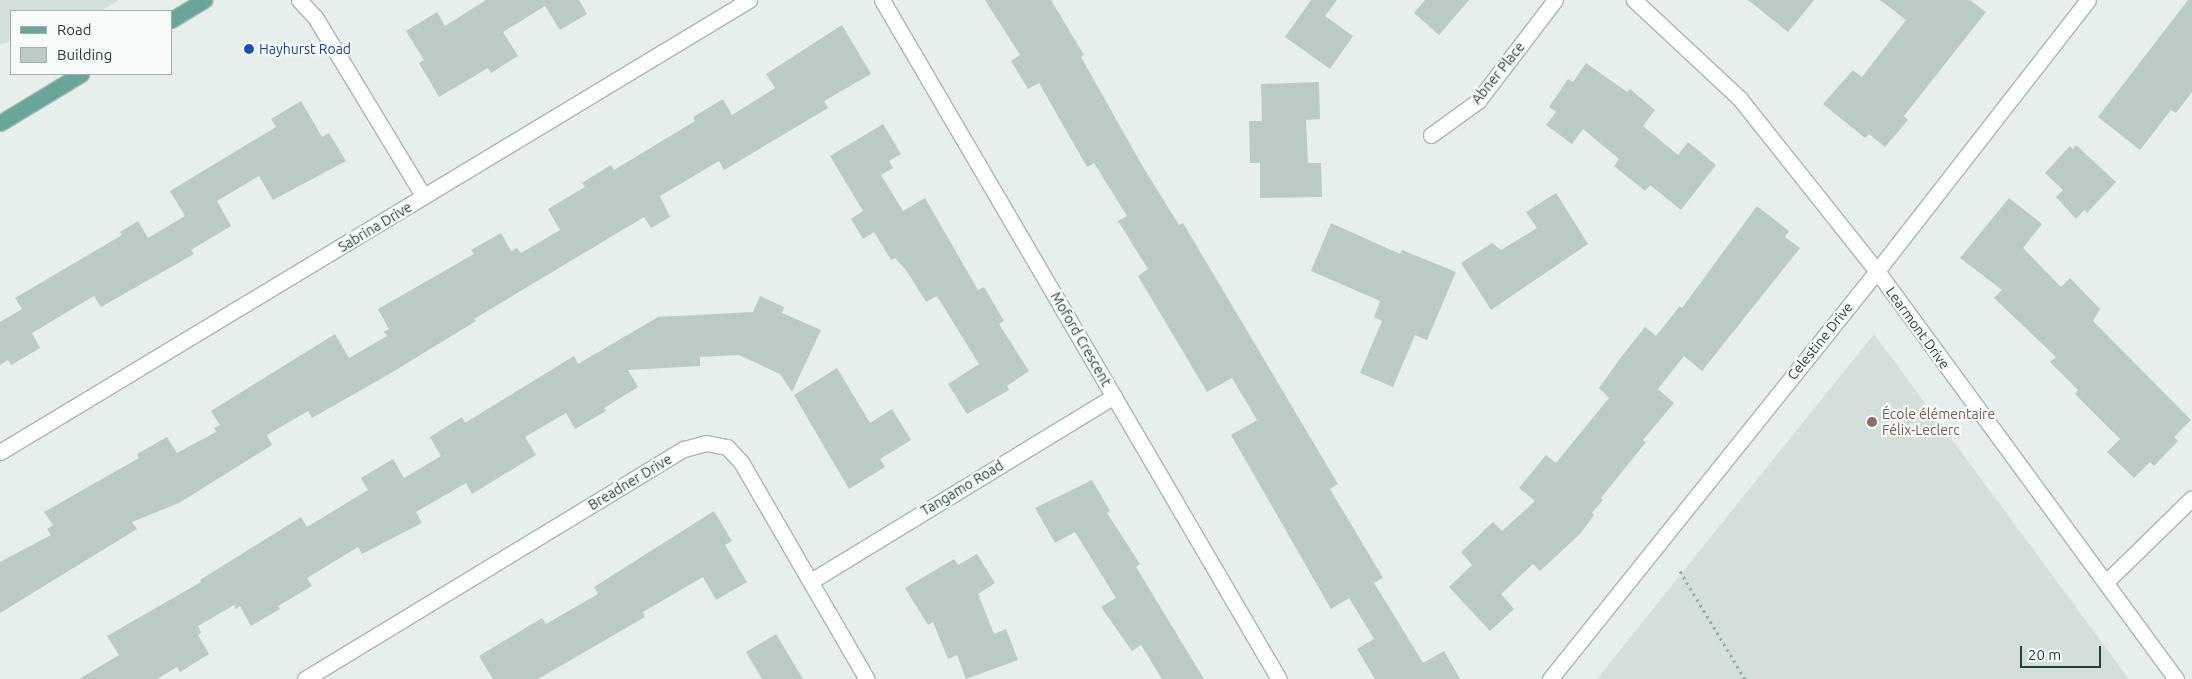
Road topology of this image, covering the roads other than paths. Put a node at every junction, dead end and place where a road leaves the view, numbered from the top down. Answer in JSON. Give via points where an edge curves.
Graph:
{"nodes":[{"id":1,"x":204,"y":0,"type":"edge"},
{"id":2,"x":299,"y":0,"type":"edge"},
{"id":3,"x":750,"y":0,"type":"edge"},
{"id":4,"x":882,"y":0,"type":"edge"},
{"id":5,"x":1555,"y":0,"type":"edge"},
{"id":6,"x":1634,"y":0,"type":"edge"},
{"id":7,"x":2088,"y":0,"type":"edge"},
{"id":8,"x":172,"y":19,"type":"edge"},
{"id":9,"x":79,"y":75,"type":"edge"},
{"id":10,"x":0,"y":123,"type":"edge"},
{"id":11,"x":1431,"y":135,"type":"dead end"},
{"id":12,"x":424,"y":197,"type":"junction"},
{"id":13,"x":1877,"y":271,"type":"junction"},
{"id":14,"x":1114,"y":396,"type":"junction"},
{"id":15,"x":0,"y":452,"type":"edge"},
{"id":16,"x":2192,"y":498,"type":"edge"},
{"id":17,"x":811,"y":581,"type":"junction"},
{"id":18,"x":2106,"y":582,"type":"junction"},
{"id":19,"x":305,"y":679,"type":"edge"},
{"id":20,"x":867,"y":679,"type":"edge"},
{"id":21,"x":1279,"y":679,"type":"edge"},
{"id":22,"x":1550,"y":679,"type":"edge"},
{"id":23,"x":2176,"y":679,"type":"edge"}],
"edges":[{"from":1,"to":8,"type":"main road"},
{"from":2,"to":12,"type":"street","via":[[315,17]]},
{"from":3,"to":12,"type":"street","name":"Sabrina Drive"},
{"from":4,"to":14,"type":"street","name":"Moford Crescent"},
{"from":5,"to":11,"type":"street","name":"Abner Place","via":[[1478,101]]},
{"from":6,"to":13,"type":"street","name":"Learmont Drive","via":[[1740,99]]},
{"from":7,"to":13,"type":"street","name":"Celestine Drive"},
{"from":9,"to":10,"type":"main road"},
{"from":12,"to":15,"type":"street","name":"Sabrina Drive"},
{"from":13,"to":18,"type":"street","name":"Learmont Drive"},
{"from":13,"to":22,"type":"street","name":"Celestine Drive"},
{"from":14,"to":17,"type":"street","name":"Tangamo Road"},
{"from":14,"to":21,"type":"street","name":"Moford Crescent"},
{"from":16,"to":18,"type":"street"},
{"from":17,"to":19,"type":"street","name":"Breadner Drive","via":[[734,453],[716,443],[699,443],[676,453]]},
{"from":17,"to":20,"type":"street","name":"Breadner Drive"},
{"from":18,"to":23,"type":"street","name":"Learmont Drive"}]}
